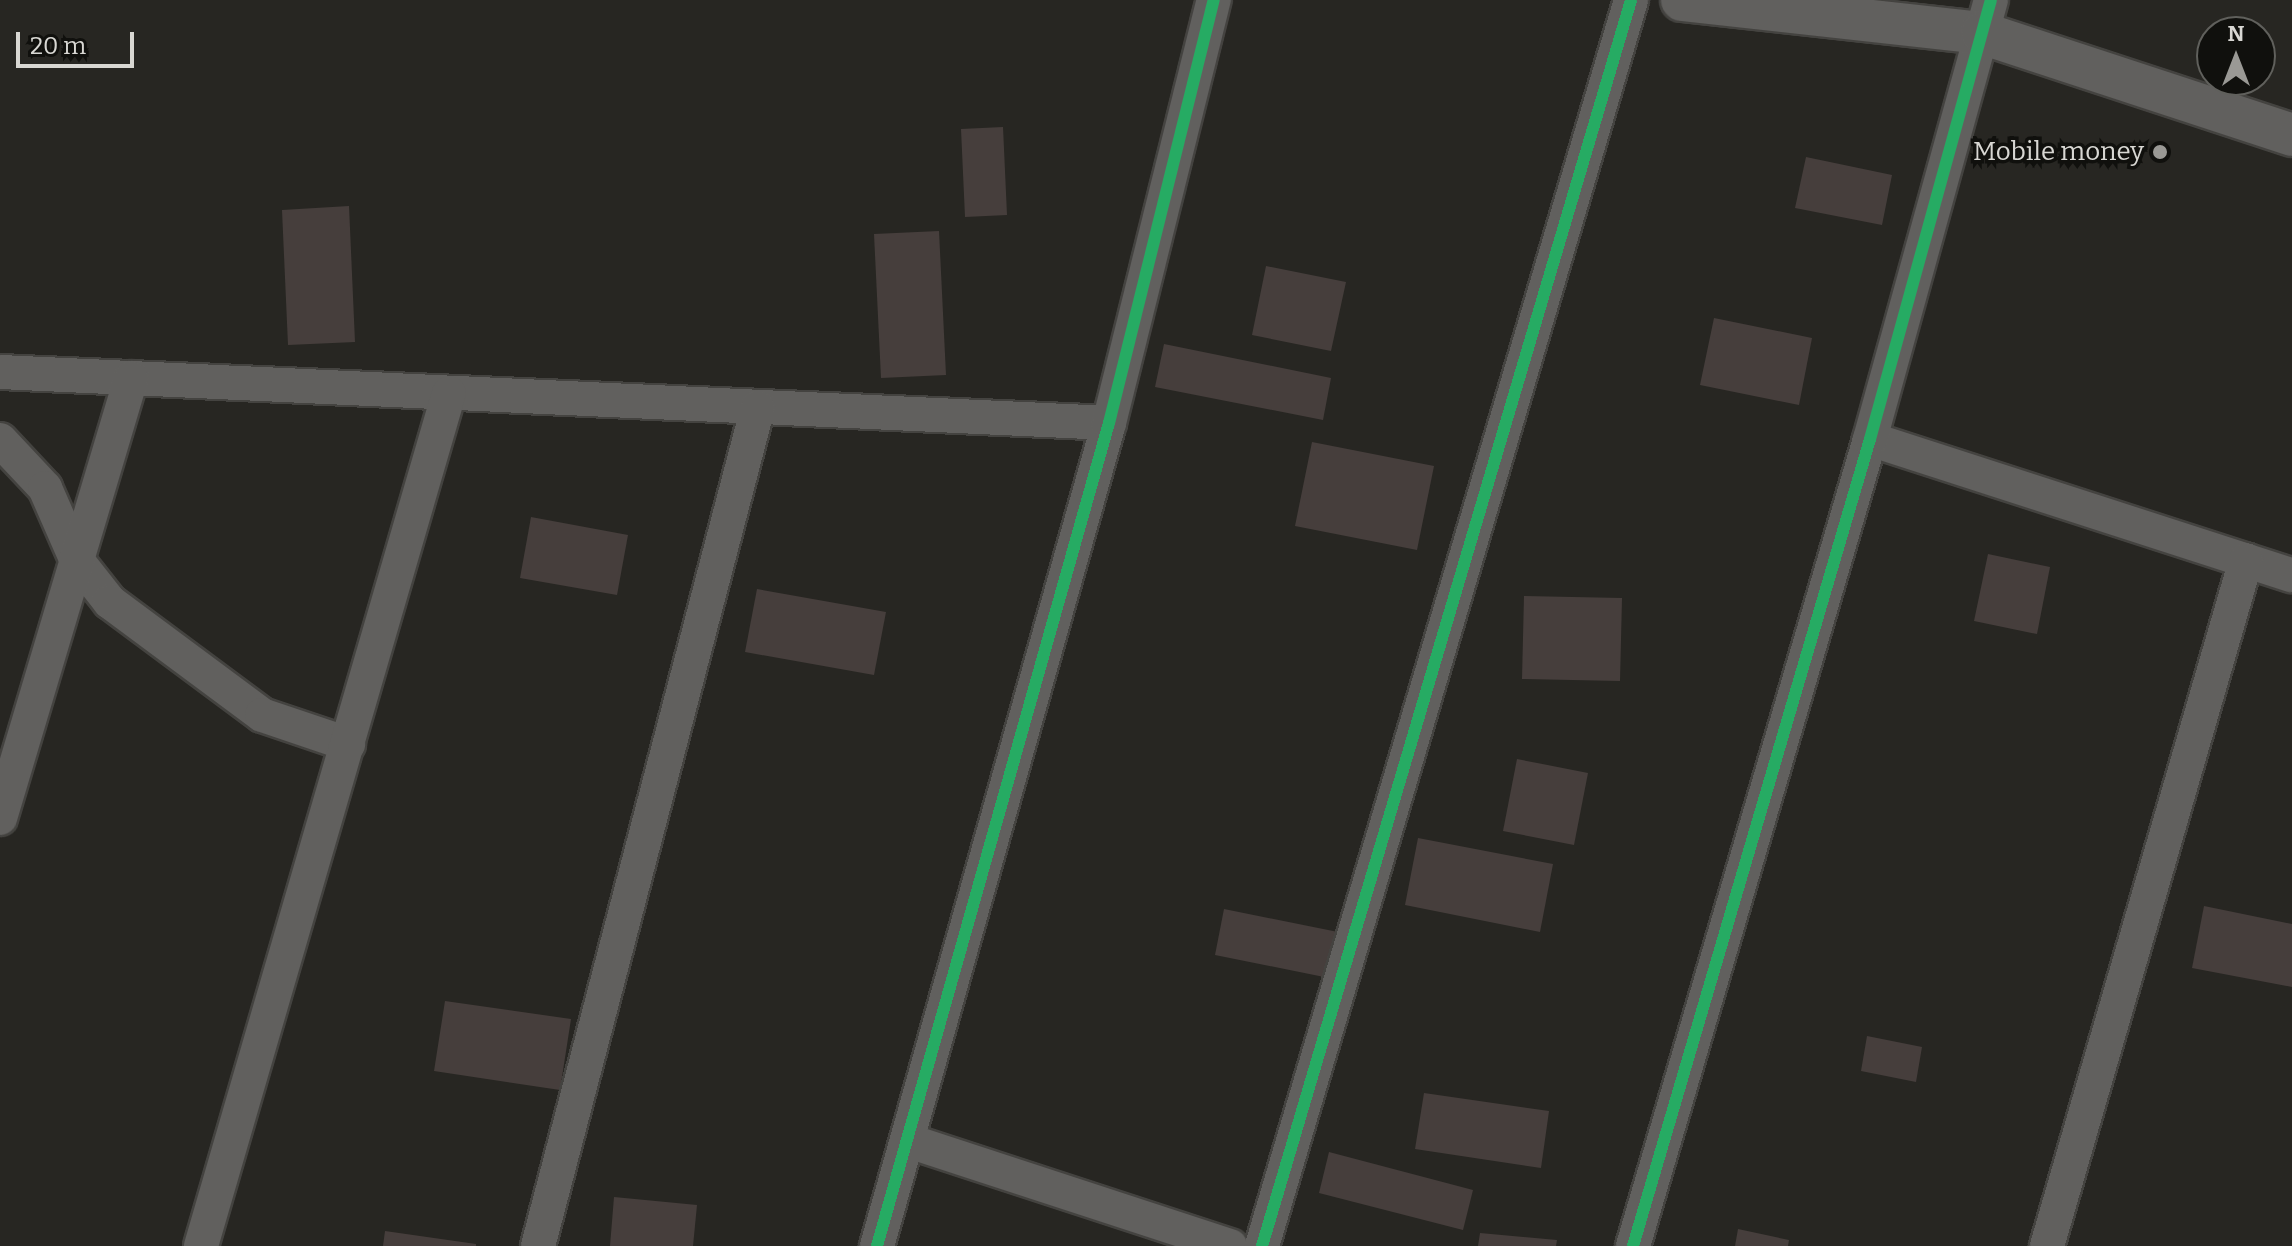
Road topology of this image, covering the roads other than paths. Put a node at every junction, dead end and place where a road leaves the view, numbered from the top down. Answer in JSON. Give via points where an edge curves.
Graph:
{"nodes":[{"id":1,"x":1214,"y":0,"type":"edge"},
{"id":2,"x":1631,"y":0,"type":"edge"},
{"id":3,"x":1682,"y":0,"type":"edge"},
{"id":4,"x":1986,"y":16,"type":"edge"},
{"id":5,"x":2292,"y":135,"type":"edge"},
{"id":6,"x":0,"y":372,"type":"edge"},
{"id":7,"x":131,"y":378,"type":"junction"},
{"id":8,"x":449,"y":393,"type":"junction"},
{"id":9,"x":758,"y":407,"type":"junction"},
{"id":10,"x":1109,"y":423,"type":"junction"},
{"id":11,"x":1870,"y":439,"type":"junction"},
{"id":12,"x":0,"y":440,"type":"edge"},
{"id":13,"x":76,"y":559,"type":"junction"},
{"id":14,"x":2246,"y":560,"type":"junction"},
{"id":15,"x":2292,"y":575,"type":"edge"},
{"id":16,"x":348,"y":744,"type":"junction"},
{"id":17,"x":0,"y":818,"type":"edge"},
{"id":18,"x":909,"y":1141,"type":"junction"},
{"id":19,"x":201,"y":1246,"type":"edge"},
{"id":20,"x":538,"y":1246,"type":"edge"},
{"id":21,"x":877,"y":1246,"type":"edge"},
{"id":22,"x":1230,"y":1246,"type":"edge"},
{"id":23,"x":1262,"y":1246,"type":"edge"},
{"id":24,"x":1633,"y":1246,"type":"edge"},
{"id":25,"x":2047,"y":1246,"type":"edge"}],
"edges":[{"from":1,"to":10,"type":"street"},
{"from":2,"to":23,"type":"street"},
{"from":3,"to":4,"type":"street"},
{"from":4,"to":5,"type":"street"},
{"from":4,"to":11,"type":"street"},
{"from":6,"to":7,"type":"street"},
{"from":7,"to":8,"type":"street"},
{"from":7,"to":13,"type":"street"},
{"from":8,"to":9,"type":"street"},
{"from":8,"to":16,"type":"street"},
{"from":9,"to":10,"type":"street"},
{"from":9,"to":20,"type":"street"},
{"from":10,"to":18,"type":"street"},
{"from":11,"to":14,"type":"street"},
{"from":11,"to":24,"type":"street"},
{"from":12,"to":13,"type":"street","via":[[45,488]]},
{"from":13,"to":16,"type":"street","via":[[110,602],[262,715]]},
{"from":13,"to":17,"type":"street"},
{"from":14,"to":15,"type":"street"},
{"from":14,"to":25,"type":"street"},
{"from":16,"to":19,"type":"street"},
{"from":18,"to":21,"type":"street"},
{"from":18,"to":22,"type":"street"}]}
